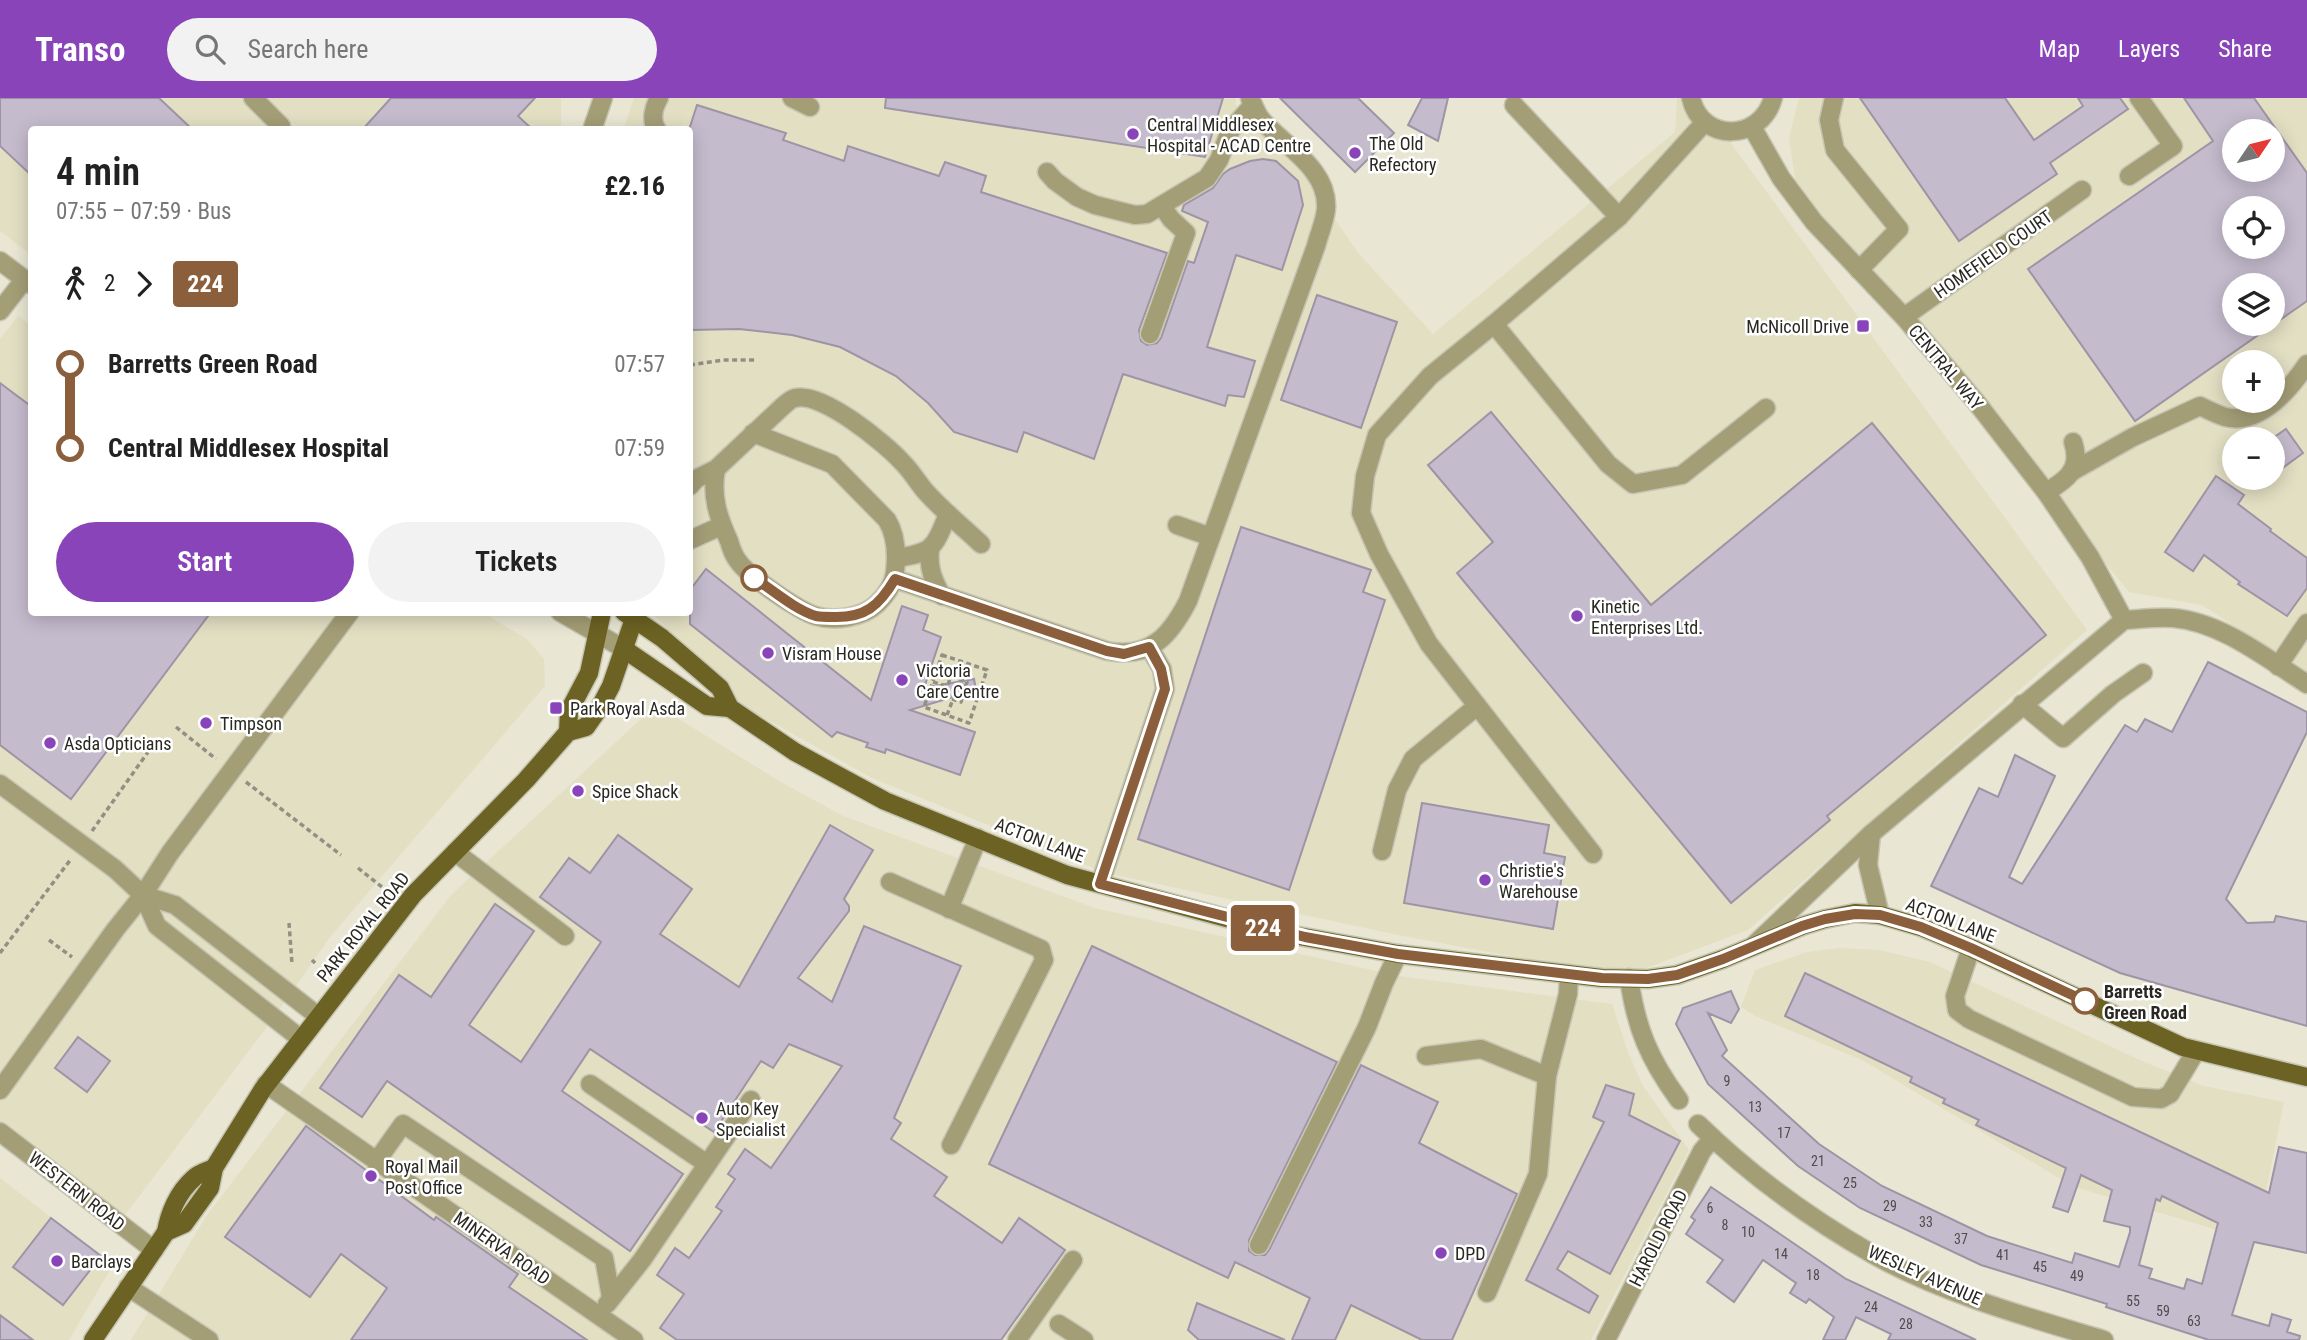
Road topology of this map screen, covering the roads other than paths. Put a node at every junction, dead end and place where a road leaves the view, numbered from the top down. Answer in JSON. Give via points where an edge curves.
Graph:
{"nodes":[{"id":1,"x":253,"y":98,"type":"edge"},
{"id":2,"x":603,"y":98,"type":"edge"},
{"id":3,"x":659,"y":98,"type":"edge"},
{"id":4,"x":792,"y":98,"type":"edge"},
{"id":5,"x":1691,"y":98,"type":"edge"},
{"id":6,"x":1773,"y":98,"type":"edge"},
{"id":7,"x":1834,"y":98,"type":"edge"},
{"id":8,"x":2142,"y":99,"type":"edge"},
{"id":9,"x":1252,"y":101,"type":"edge"},
{"id":10,"x":1514,"y":105,"type":"dead end"},
{"id":11,"x":810,"y":107,"type":"dead end"},
{"id":12,"x":1705,"y":122,"type":"junction"},
{"id":13,"x":280,"y":126,"type":"edge"},
{"id":14,"x":593,"y":126,"type":"edge"},
{"id":15,"x":654,"y":126,"type":"edge"},
{"id":16,"x":1752,"y":127,"type":"junction"},
{"id":17,"x":1047,"y":172,"type":"dead end"},
{"id":18,"x":2129,"y":176,"type":"dead end"},
{"id":19,"x":2082,"y":190,"type":"dead end"},
{"id":20,"x":1162,"y":206,"type":"junction"},
{"id":21,"x":1619,"y":217,"type":"junction"},
{"id":22,"x":0,"y":261,"type":"edge"},
{"id":23,"x":1858,"y":270,"type":"junction"},
{"id":24,"x":28,"y":283,"type":"edge"},
{"id":25,"x":0,"y":311,"type":"edge"},
{"id":26,"x":1904,"y":317,"type":"junction"},
{"id":27,"x":1494,"y":324,"type":"junction"},
{"id":28,"x":1150,"y":334,"type":"dead end"},
{"id":29,"x":2307,"y":364,"type":"edge"},
{"id":30,"x":1766,"y":408,"type":"dead end"},
{"id":31,"x":753,"y":433,"type":"junction"},
{"id":32,"x":2073,"y":442,"type":"dead end"},
{"id":33,"x":716,"y":469,"type":"junction"},
{"id":34,"x":2071,"y":472,"type":"junction"},
{"id":35,"x":693,"y":482,"type":"edge"},
{"id":36,"x":2046,"y":492,"type":"junction"},
{"id":37,"x":948,"y":514,"type":"junction"},
{"id":38,"x":1177,"y":525,"type":"dead end"},
{"id":39,"x":721,"y":526,"type":"junction"},
{"id":40,"x":1211,"y":537,"type":"junction"},
{"id":41,"x":693,"y":539,"type":"edge"},
{"id":42,"x":981,"y":544,"type":"dead end"},
{"id":43,"x":930,"y":549,"type":"junction"},
{"id":44,"x":897,"y":558,"type":"junction"},
{"id":45,"x":895,"y":579,"type":"junction"},
{"id":46,"x":942,"y":596,"type":"junction"},
{"id":47,"x":347,"y":616,"type":"edge"},
{"id":48,"x":566,"y":616,"type":"edge"},
{"id":49,"x":601,"y":616,"type":"edge"},
{"id":50,"x":632,"y":616,"type":"edge"},
{"id":51,"x":633,"y":616,"type":"edge"},
{"id":52,"x":2124,"y":620,"type":"junction"},
{"id":53,"x":2307,"y":623,"type":"edge"},
{"id":54,"x":598,"y":634,"type":"junction"},
{"id":55,"x":1149,"y":647,"type":"junction"},
{"id":56,"x":624,"y":649,"type":"junction"},
{"id":57,"x":2278,"y":666,"type":"junction"},
{"id":58,"x":2143,"y":673,"type":"dead end"},
{"id":59,"x":2307,"y":684,"type":"edge"},
{"id":60,"x":2022,"y":704,"type":"junction"},
{"id":61,"x":1477,"y":706,"type":"junction"},
{"id":62,"x":730,"y":708,"type":"junction"},
{"id":63,"x":568,"y":732,"type":"junction"},
{"id":64,"x":0,"y":784,"type":"edge"},
{"id":65,"x":1871,"y":834,"type":"junction"},
{"id":66,"x":978,"y":838,"type":"junction"},
{"id":67,"x":1382,"y":851,"type":"dead end"},
{"id":68,"x":455,"y":852,"type":"junction"},
{"id":69,"x":1593,"y":854,"type":"dead end"},
{"id":70,"x":890,"y":882,"type":"dead end"},
{"id":71,"x":1100,"y":884,"type":"junction"},
{"id":72,"x":143,"y":895,"type":"junction"},
{"id":73,"x":949,"y":909,"type":"junction"},
{"id":74,"x":1880,"y":915,"type":"junction"},
{"id":75,"x":565,"y":936,"type":"dead end"},
{"id":76,"x":1753,"y":946,"type":"junction"},
{"id":77,"x":1971,"y":948,"type":"junction"},
{"id":78,"x":1398,"y":954,"type":"junction"},
{"id":79,"x":1569,"y":974,"type":"junction"},
{"id":80,"x":1629,"y":978,"type":"junction"},
{"id":81,"x":318,"y":1016,"type":"junction"},
{"id":82,"x":301,"y":1039,"type":"junction"},
{"id":83,"x":2196,"y":1051,"type":"junction"},
{"id":84,"x":1426,"y":1056,"type":"dead end"},
{"id":85,"x":1547,"y":1076,"type":"junction"},
{"id":86,"x":2307,"y":1077,"type":"edge"},
{"id":87,"x":267,"y":1084,"type":"junction"},
{"id":88,"x":590,"y":1084,"type":"dead end"},
{"id":89,"x":0,"y":1090,"type":"edge"},
{"id":90,"x":751,"y":1100,"type":"dead end"},
{"id":91,"x":1679,"y":1100,"type":"dead end"},
{"id":92,"x":1698,"y":1124,"type":"dead end"},
{"id":93,"x":0,"y":1132,"type":"edge"},
{"id":94,"x":1713,"y":1138,"type":"junction"},
{"id":95,"x":951,"y":1145,"type":"dead end"},
{"id":96,"x":376,"y":1162,"type":"junction"},
{"id":97,"x":708,"y":1164,"type":"junction"},
{"id":98,"x":1259,"y":1245,"type":"dead end"},
{"id":99,"x":154,"y":1250,"type":"junction"},
{"id":100,"x":1073,"y":1260,"type":"dead end"},
{"id":101,"x":128,"y":1287,"type":"junction"},
{"id":102,"x":1488,"y":1293,"type":"dead end"},
{"id":103,"x":611,"y":1297,"type":"junction"},
{"id":104,"x":598,"y":1315,"type":"junction"},
{"id":105,"x":1059,"y":1324,"type":"dead end"},
{"id":106,"x":93,"y":1340,"type":"edge"},
{"id":107,"x":209,"y":1340,"type":"edge"},
{"id":108,"x":634,"y":1340,"type":"edge"},
{"id":109,"x":1017,"y":1340,"type":"edge"},
{"id":110,"x":1084,"y":1340,"type":"edge"},
{"id":111,"x":1606,"y":1340,"type":"edge"},
{"id":112,"x":2104,"y":1340,"type":"edge"}],
"edges":[{"from":1,"to":13,"type":"street"},
{"from":2,"to":14,"type":"street"},
{"from":3,"to":15,"type":"street"},
{"from":4,"to":11,"type":"street"},
{"from":5,"to":12,"type":"street"},
{"from":6,"to":16,"type":"street","via":[[1767,114]]},
{"from":7,"to":23,"type":"street","via":[[1829,120],[1835,150],[1899,229]]},
{"from":8,"to":18,"type":"street","via":[[2173,146]]},
{"from":9,"to":20,"type":"street","via":[[1230,131],[1207,178]]},
{"from":9,"to":40,"type":"street","via":[[1260,117],[1318,177],[1326,209]]},
{"from":10,"to":21,"type":"street"},
{"from":12,"to":16,"type":"street","via":[[1731,132]]},
{"from":12,"to":21,"type":"street"},
{"from":16,"to":23,"type":"street","name":"CENTRAL WAY","via":[[1781,178]]},
{"from":17,"to":20,"type":"street","via":[[1077,197],[1095,205],[1139,215]]},
{"from":19,"to":26,"type":"street","name":"HOMEFIELD COURT"},
{"from":20,"to":28,"type":"street","via":[[1186,233]]},
{"from":21,"to":27,"type":"street"},
{"from":22,"to":24,"type":"street"},
{"from":23,"to":26,"type":"street","name":"CENTRAL WAY"},
{"from":24,"to":25,"type":"street"},
{"from":26,"to":36,"type":"street","name":"CENTRAL WAY"},
{"from":27,"to":30,"type":"street","via":[[1608,464],[1633,484],[1682,475]]},
{"from":27,"to":61,"type":"street","via":[[1430,376],[1377,436],[1365,476],[1362,513],[1379,554],[1429,644]]},
{"from":29,"to":34,"type":"street","via":[[2293,385],[2254,415],[2227,418],[2200,406]]},
{"from":31,"to":33,"type":"street"},
{"from":31,"to":37,"type":"street","via":[[793,398],[820,403],[854,420],[883,443]]},
{"from":31,"to":44,"type":"street","via":[[840,470],[887,520]]},
{"from":32,"to":34,"type":"street","via":[[2077,454]]},
{"from":33,"to":35,"type":"street"},
{"from":33,"to":39,"type":"street","via":[[713,487]]},
{"from":34,"to":36,"type":"street"},
{"from":36,"to":52,"type":"street","name":"CENTRAL WAY","via":[[2090,557]]},
{"from":37,"to":42,"type":"street"},
{"from":37,"to":43,"type":"street"},
{"from":38,"to":40,"type":"street"},
{"from":39,"to":41,"type":"street"},
{"from":39,"to":45,"type":"street","via":[[738,561],[754,578],[817,616],[856,616],[872,609]]},
{"from":40,"to":55,"type":"street","via":[[1175,625]]},
{"from":43,"to":44,"type":"street"},
{"from":43,"to":46,"type":"street","via":[[931,576]]},
{"from":44,"to":45,"type":"street"},
{"from":45,"to":46,"type":"street"},
{"from":46,"to":55,"type":"street","via":[[1107,651],[1124,654]]},
{"from":47,"to":72,"type":"street","via":[[170,852]]},
{"from":48,"to":54,"type":"street","name":"ACTON LANE"},
{"from":49,"to":54,"type":"main road","name":"PARK ROYAL ROAD"},
{"from":50,"to":56,"type":"main road","name":"PARK ROYAL ROAD"},
{"from":51,"to":62,"type":"main road","name":"ACTON LANE","via":[[719,688]]},
{"from":52,"to":57,"type":"street","via":[[2175,618],[2208,627]]},
{"from":52,"to":60,"type":"street"},
{"from":53,"to":57,"type":"street"},
{"from":54,"to":56,"type":"street","name":"ACTON LANE"},
{"from":54,"to":63,"type":"main road","name":"PARK ROYAL ROAD","via":[[589,673],[569,711]]},
{"from":55,"to":71,"type":"street","via":[[1165,689]]},
{"from":56,"to":62,"type":"main road","name":"ACTON LANE","via":[[707,706]]},
{"from":56,"to":63,"type":"main road","name":"PARK ROYAL ROAD","via":[[600,707],[586,727]]},
{"from":57,"to":59,"type":"street"},
{"from":58,"to":60,"type":"street","via":[[2063,738]]},
{"from":60,"to":65,"type":"street"},
{"from":61,"to":67,"type":"street","via":[[1413,759],[1397,790]]},
{"from":61,"to":69,"type":"street"},
{"from":62,"to":66,"type":"main road","name":"ACTON LANE","via":[[795,752],[885,801]]},
{"from":63,"to":68,"type":"main road","name":"PARK ROYAL ROAD"},
{"from":64,"to":72,"type":"street"},
{"from":65,"to":74,"type":"street","via":[[1868,866]]},
{"from":65,"to":76,"type":"street"},
{"from":66,"to":71,"type":"main road","name":"ACTON LANE"},
{"from":66,"to":73,"type":"street"},
{"from":68,"to":75,"type":"street"},
{"from":68,"to":81,"type":"main road","name":"PARK ROYAL ROAD","via":[[413,895]]},
{"from":70,"to":73,"type":"street"},
{"from":71,"to":78,"type":"main road","name":"ACTON LANE","via":[[1282,933]]},
{"from":72,"to":81,"type":"street","via":[[175,905]]},
{"from":72,"to":82,"type":"street","via":[[157,926]]},
{"from":72,"to":89,"type":"street"},
{"from":73,"to":95,"type":"street","via":[[1041,949],[1044,960]]},
{"from":74,"to":76,"type":"main road","name":"ACTON LANE","via":[[1825,919]]},
{"from":74,"to":77,"type":"main road","name":"ACTON LANE"},
{"from":76,"to":80,"type":"main road","name":"ACTON LANE","via":[[1677,975]]},
{"from":77,"to":83,"type":"main road","name":"ACTON LANE"},
{"from":77,"to":83,"type":"street","via":[[1955,996],[1958,1010],[2133,1097],[2161,1099],[2170,1094]]},
{"from":78,"to":79,"type":"main road","name":"ACTON LANE"},
{"from":78,"to":98,"type":"street"},
{"from":79,"to":80,"type":"main road","name":"ACTON LANE"},
{"from":79,"to":85,"type":"street"},
{"from":80,"to":91,"type":"street","via":[[1634,1014],[1650,1055]]},
{"from":81,"to":82,"type":"main road","name":"PARK ROYAL ROAD"},
{"from":82,"to":87,"type":"main road","name":"PARK ROYAL ROAD"},
{"from":83,"to":86,"type":"main road","name":"ACTON LANE"},
{"from":84,"to":85,"type":"street","via":[[1481,1049]]},
{"from":85,"to":102,"type":"street","via":[[1538,1174]]},
{"from":87,"to":96,"type":"street","name":"MINERVA ROAD"},
{"from":87,"to":99,"type":"main road","name":"PARK ROYAL ROAD","via":[[214,1168],[188,1185],[169,1213],[166,1232]]},
{"from":88,"to":97,"type":"street"},
{"from":90,"to":97,"type":"street"},
{"from":92,"to":94,"type":"street","name":"WESLEY AVENUE"},
{"from":93,"to":99,"type":"street","name":"WESTERN ROAD"},
{"from":94,"to":111,"type":"street","name":"HAROLD ROAD","via":[[1702,1151]]},
{"from":94,"to":112,"type":"street","name":"WESLEY AVENUE","via":[[1764,1180],[1875,1255],[1989,1303]]},
{"from":96,"to":103,"type":"street","via":[[403,1124],[604,1258]]},
{"from":96,"to":104,"type":"street","name":"MINERVA ROAD"},
{"from":97,"to":103,"type":"street"},
{"from":99,"to":101,"type":"main road","name":"PARK ROYAL ROAD"},
{"from":100,"to":109,"type":"street"},
{"from":101,"to":106,"type":"main road","name":"PARK ROYAL ROAD"},
{"from":101,"to":107,"type":"street"},
{"from":103,"to":104,"type":"street"},
{"from":104,"to":108,"type":"street","name":"MINERVA ROAD"},
{"from":105,"to":110,"type":"street"}]}
